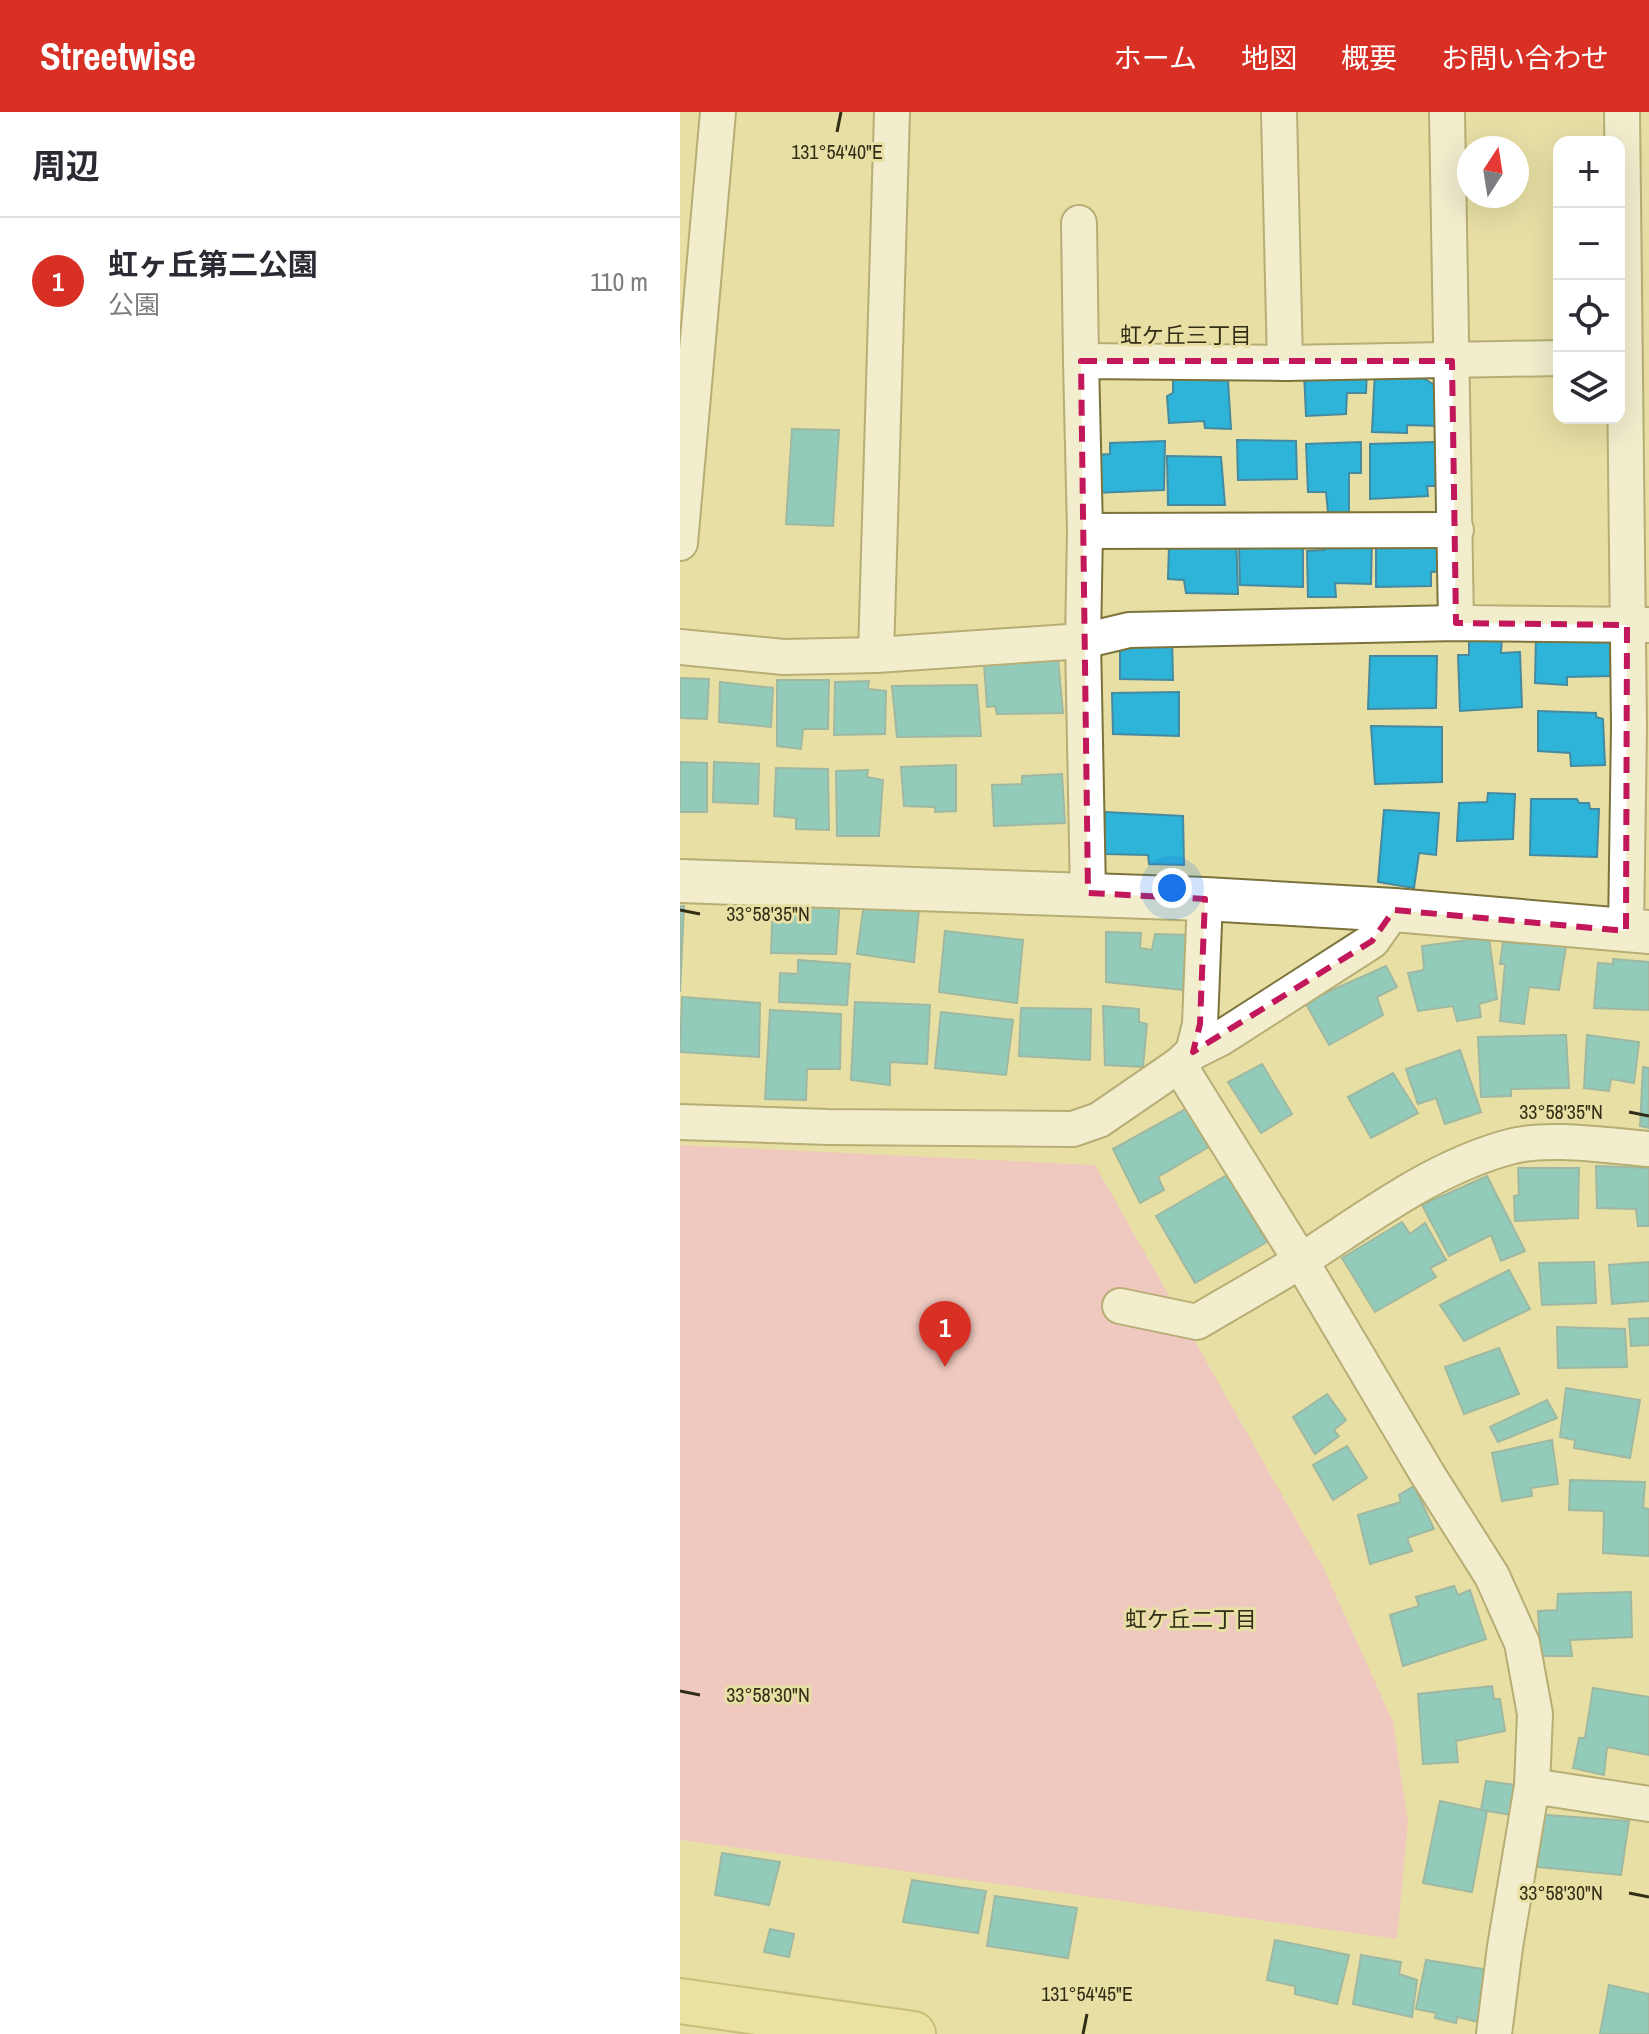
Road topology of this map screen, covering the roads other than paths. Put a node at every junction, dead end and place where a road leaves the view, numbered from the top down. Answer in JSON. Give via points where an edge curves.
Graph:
{"nodes":[{"id":1,"x":718,"y":112,"type":"edge"},
{"id":2,"x":892,"y":112,"type":"edge"},
{"id":3,"x":1279,"y":112,"type":"edge"},
{"id":4,"x":1447,"y":112,"type":"edge"},
{"id":5,"x":1622,"y":112,"type":"edge"},
{"id":6,"x":1079,"y":223,"type":"dead end"},
{"id":7,"x":1630,"y":357,"type":"edge"},
{"id":8,"x":1553,"y":358,"type":"edge"},
{"id":9,"x":1081,"y":361,"type":"junction"},
{"id":10,"x":1452,"y":361,"type":"junction"},
{"id":11,"x":1285,"y":363,"type":"junction"},
{"id":12,"x":1456,"y":530,"type":"junction"},
{"id":13,"x":1085,"y":531,"type":"junction"},
{"id":14,"x":680,"y":543,"type":"edge"},
{"id":15,"x":1456,"y":623,"type":"junction"},
{"id":16,"x":1638,"y":625,"type":"edge"},
{"id":17,"x":1083,"y":641,"type":"junction"},
{"id":18,"x":680,"y":647,"type":"edge"},
{"id":19,"x":876,"y":655,"type":"junction"},
{"id":20,"x":1639,"y":727,"type":"edge"},
{"id":21,"x":680,"y":881,"type":"edge"},
{"id":22,"x":1088,"y":893,"type":"junction"},
{"id":23,"x":1205,"y":899,"type":"junction"},
{"id":24,"x":1394,"y":910,"type":"junction"},
{"id":25,"x":1638,"y":931,"type":"edge"},
{"id":26,"x":1186,"y":1058,"type":"junction"},
{"id":27,"x":680,"y":1122,"type":"edge"},
{"id":28,"x":1649,"y":1149,"type":"edge"},
{"id":29,"x":1301,"y":1261,"type":"junction"},
{"id":30,"x":1120,"y":1306,"type":"dead end"},
{"id":31,"x":1532,"y":1786,"type":"junction"},
{"id":32,"x":1649,"y":1804,"type":"edge"},
{"id":33,"x":680,"y":2001,"type":"edge"},
{"id":34,"x":913,"y":2034,"type":"edge"},
{"id":35,"x":1494,"y":2034,"type":"edge"}],
"edges":[{"from":1,"to":14,"type":"street"},
{"from":2,"to":19,"type":"street"},
{"from":3,"to":11,"type":"street"},
{"from":4,"to":10,"type":"street"},
{"from":5,"to":7,"type":"street"},
{"from":6,"to":9,"type":"street"},
{"from":7,"to":16,"type":"street"},
{"from":8,"to":10,"type":"street"},
{"from":9,"to":11,"type":"street"},
{"from":9,"to":13,"type":"street"},
{"from":10,"to":11,"type":"street"},
{"from":10,"to":12,"type":"street"},
{"from":12,"to":13,"type":"street"},
{"from":12,"to":15,"type":"street"},
{"from":13,"to":17,"type":"street"},
{"from":15,"to":16,"type":"street"},
{"from":15,"to":17,"type":"street","via":[[1129,630]]},
{"from":16,"to":20,"type":"street"},
{"from":17,"to":19,"type":"street"},
{"from":17,"to":22,"type":"street"},
{"from":18,"to":19,"type":"street","via":[[784,657]]},
{"from":20,"to":25,"type":"street"},
{"from":21,"to":22,"type":"street"},
{"from":22,"to":23,"type":"street"},
{"from":23,"to":24,"type":"street"},
{"from":23,"to":26,"type":"street","via":[[1200,1024]]},
{"from":24,"to":25,"type":"street"},
{"from":24,"to":26,"type":"street","via":[[1372,941]]},
{"from":26,"to":27,"type":"street","via":[[1099,1120],[1073,1129]]},
{"from":26,"to":29,"type":"street"},
{"from":28,"to":29,"type":"street","via":[[1569,1142],[1512,1146],[1412,1188]]},
{"from":29,"to":30,"type":"street","via":[[1197,1322]]},
{"from":29,"to":31,"type":"street","via":[[1492,1576],[1522,1643],[1535,1714]]},
{"from":31,"to":32,"type":"street"},
{"from":31,"to":35,"type":"street"},
{"from":33,"to":34,"type":"main road"}]}
